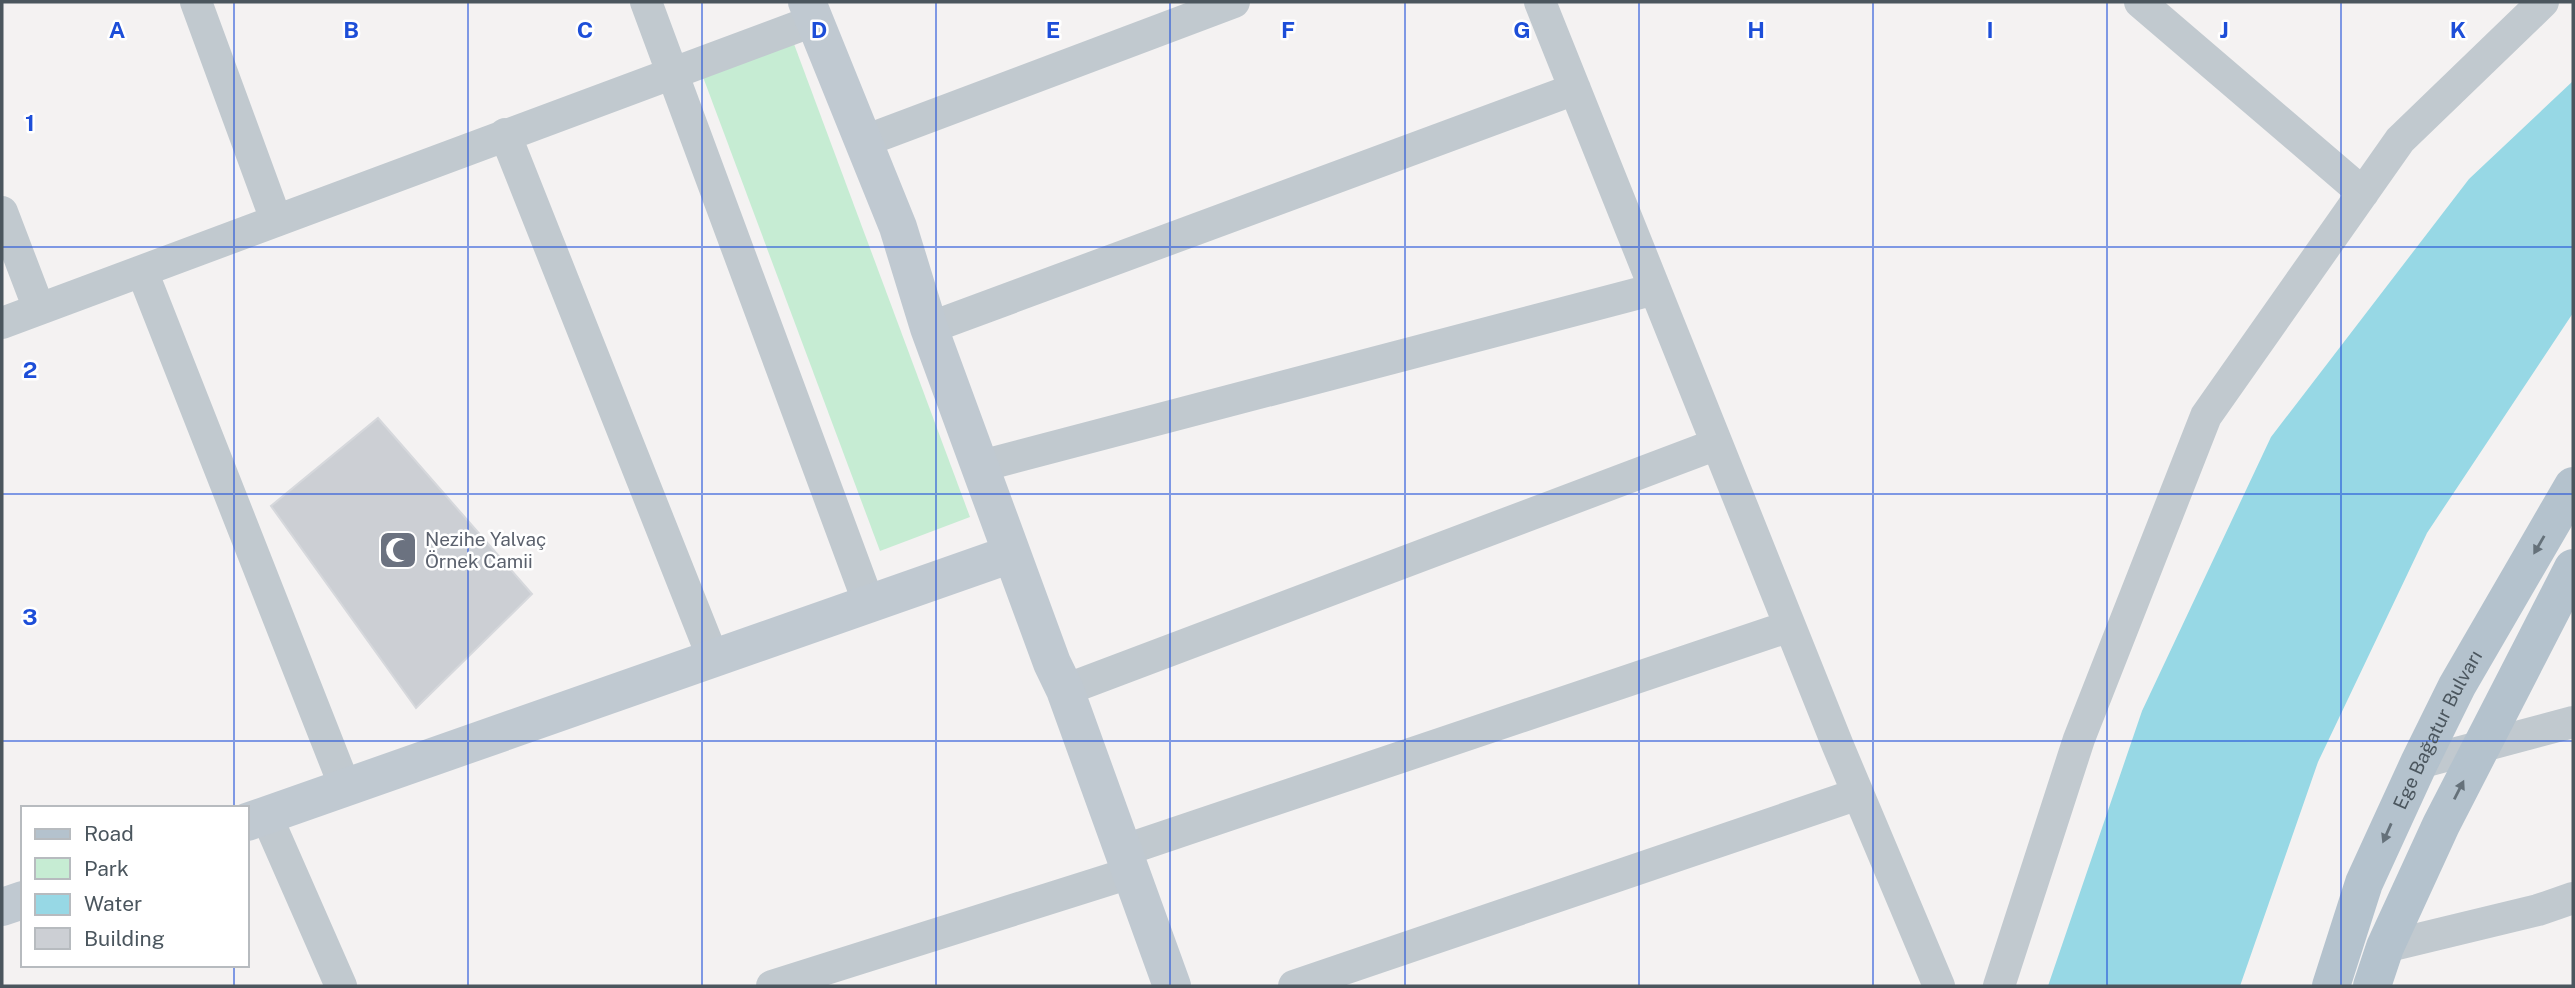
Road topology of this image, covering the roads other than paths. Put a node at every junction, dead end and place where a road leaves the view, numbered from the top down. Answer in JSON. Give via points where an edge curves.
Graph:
{"nodes":[{"id":1,"x":196,"y":2,"type":"edge"},
{"id":2,"x":646,"y":2,"type":"edge"},
{"id":3,"x":1234,"y":2,"type":"edge"},
{"id":4,"x":1541,"y":2,"type":"edge"},
{"id":5,"x":2140,"y":2,"type":"edge"},
{"id":6,"x":2543,"y":2,"type":"edge"},
{"id":7,"x":810,"y":11,"type":"edge"},
{"id":8,"x":674,"y":72,"type":"junction"},
{"id":9,"x":1575,"y":89,"type":"junction"},
{"id":10,"x":505,"y":134,"type":"junction"},
{"id":11,"x":862,"y":142,"type":"junction"},
{"id":12,"x":2363,"y":193,"type":"junction"},
{"id":13,"x":2,"y":212,"type":"edge"},
{"id":14,"x":276,"y":219,"type":"junction"},
{"id":15,"x":142,"y":271,"type":"junction"},
{"id":16,"x":1655,"y":289,"type":"junction"},
{"id":17,"x":39,"y":309,"type":"junction"},
{"id":18,"x":2,"y":323,"type":"edge"},
{"id":19,"x":929,"y":328,"type":"junction"},
{"id":20,"x":1717,"y":444,"type":"junction"},
{"id":21,"x":981,"y":466,"type":"junction"},
{"id":22,"x":2573,"y":486,"type":"edge"},
{"id":23,"x":1011,"y":555,"type":"junction"},
{"id":24,"x":2573,"y":568,"type":"edge"},
{"id":25,"x":870,"y":604,"type":"junction"},
{"id":26,"x":1790,"y":626,"type":"junction"},
{"id":27,"x":713,"y":658,"type":"junction"},
{"id":28,"x":1065,"y":690,"type":"junction"},
{"id":29,"x":2573,"y":722,"type":"edge"},
{"id":30,"x":2482,"y":746,"type":"junction"},
{"id":31,"x":2419,"y":763,"type":"junction"},
{"id":32,"x":345,"y":787,"type":"junction"},
{"id":33,"x":1858,"y":794,"type":"junction"},
{"id":34,"x":257,"y":818,"type":"edge"},
{"id":35,"x":1126,"y":862,"type":"junction"},
{"id":36,"x":2573,"y":898,"type":"edge"},
{"id":37,"x":21,"y":901,"type":"edge"},
{"id":38,"x":2,"y":907,"type":"edge"},
{"id":39,"x":2385,"y":947,"type":"junction"},
{"id":40,"x":1936,"y":985,"type":"edge"},
{"id":41,"x":341,"y":986,"type":"edge"},
{"id":42,"x":772,"y":986,"type":"edge"},
{"id":43,"x":1172,"y":986,"type":"edge"},
{"id":44,"x":1294,"y":986,"type":"edge"},
{"id":45,"x":1999,"y":986,"type":"edge"},
{"id":46,"x":2331,"y":986,"type":"edge"},
{"id":47,"x":2372,"y":986,"type":"edge"}],
"edges":[{"from":1,"to":14,"type":"street"},
{"from":2,"to":8,"type":"street"},
{"from":3,"to":11,"type":"street"},
{"from":4,"to":9,"type":"street"},
{"from":5,"to":12,"type":"street"},
{"from":6,"to":12,"type":"street","via":[[2400,140]]},
{"from":7,"to":8,"type":"street"},
{"from":7,"to":11,"type":"main road"},
{"from":8,"to":10,"type":"street"},
{"from":8,"to":25,"type":"street"},
{"from":9,"to":16,"type":"street"},
{"from":9,"to":19,"type":"street"},
{"from":10,"to":14,"type":"street"},
{"from":10,"to":27,"type":"street"},
{"from":11,"to":19,"type":"main road","via":[[898,227]]},
{"from":12,"to":45,"type":"street","via":[[2206,416],[2079,739]]},
{"from":13,"to":17,"type":"street"},
{"from":14,"to":15,"type":"street"},
{"from":15,"to":17,"type":"street"},
{"from":15,"to":32,"type":"street"},
{"from":16,"to":20,"type":"street"},
{"from":16,"to":21,"type":"street"},
{"from":17,"to":18,"type":"street"},
{"from":19,"to":21,"type":"main road"},
{"from":20,"to":26,"type":"street"},
{"from":20,"to":28,"type":"street"},
{"from":21,"to":23,"type":"main road"},
{"from":22,"to":31,"type":"main road","name":"Ege Bağatur Bulvarı","one_way":true,"via":[[2456,686]]},
{"from":23,"to":25,"type":"main road"},
{"from":23,"to":28,"type":"main road"},
{"from":24,"to":30,"type":"main road"},
{"from":25,"to":27,"type":"main road"},
{"from":26,"to":33,"type":"street"},
{"from":26,"to":35,"type":"street"},
{"from":27,"to":32,"type":"main road"},
{"from":28,"to":35,"type":"main road"},
{"from":29,"to":30,"type":"street"},
{"from":30,"to":31,"type":"street"},
{"from":39,"to":30,"type":"main road","one_way":true},
{"from":31,"to":46,"type":"main road","name":"Ege Bağatur Bulvarı","one_way":true,"via":[[2364,883]]},
{"from":32,"to":34,"type":"main road"},
{"from":33,"to":40,"type":"street"},
{"from":33,"to":44,"type":"street"},
{"from":34,"to":41,"type":"street"},
{"from":35,"to":42,"type":"street"},
{"from":35,"to":43,"type":"main road"},
{"from":36,"to":39,"type":"street"},
{"from":37,"to":38,"type":"main road"},
{"from":39,"to":47,"type":"main road"}]}
